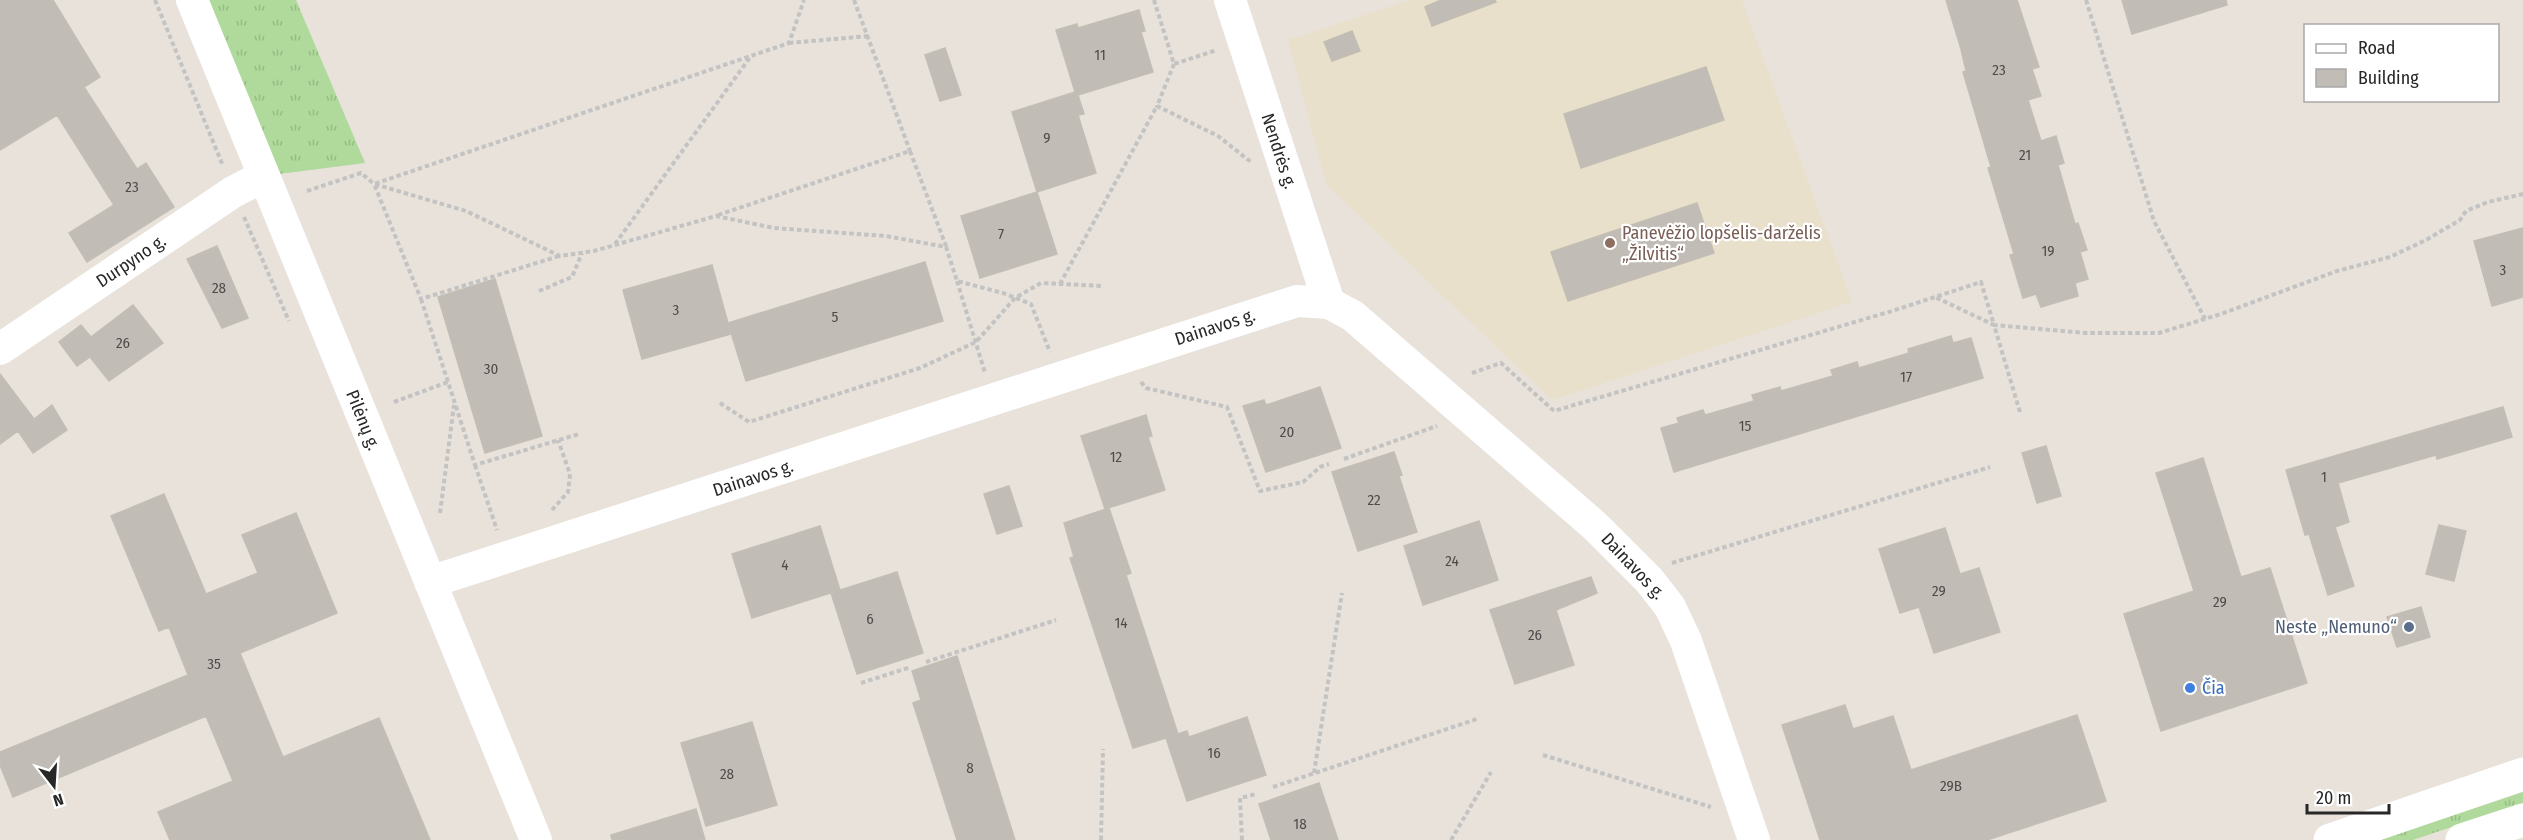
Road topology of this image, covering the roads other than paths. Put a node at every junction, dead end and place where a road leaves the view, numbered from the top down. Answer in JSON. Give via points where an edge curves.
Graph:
{"nodes":[{"id":1,"x":192,"y":0,"type":"edge"},
{"id":2,"x":1230,"y":0,"type":"edge"},
{"id":3,"x":264,"y":176,"type":"junction"},
{"id":4,"x":1329,"y":303,"type":"junction"},
{"id":5,"x":0,"y":349,"type":"edge"},
{"id":6,"x":430,"y":582,"type":"junction"},
{"id":7,"x":2523,"y":774,"type":"edge"},
{"id":8,"x":2523,"y":820,"type":"edge"},
{"id":9,"x":1750,"y":829,"type":"edge"},
{"id":10,"x":536,"y":840,"type":"edge"},
{"id":11,"x":2330,"y":840,"type":"edge"},
{"id":12,"x":2462,"y":840,"type":"edge"}],
"edges":[{"from":1,"to":3,"type":"street","name":"Pilėnų g."},
{"from":2,"to":4,"type":"street","name":"Nendrės g."},
{"from":3,"to":5,"type":"street","name":"Durpyno g.","via":[[233,192]]},
{"from":3,"to":6,"type":"street","name":"Pilėnų g."},
{"from":4,"to":6,"type":"street","name":"Dainavos g.","via":[[1298,301]]},
{"from":4,"to":9,"type":"street","name":"Dainavos g.","via":[[1353,316],[1595,526],[1649,580],[1670,607],[1686,640]]},
{"from":6,"to":10,"type":"street","name":"Pilėnų g."},
{"from":7,"to":11,"type":"main road"},
{"from":8,"to":12,"type":"main road"}]}
